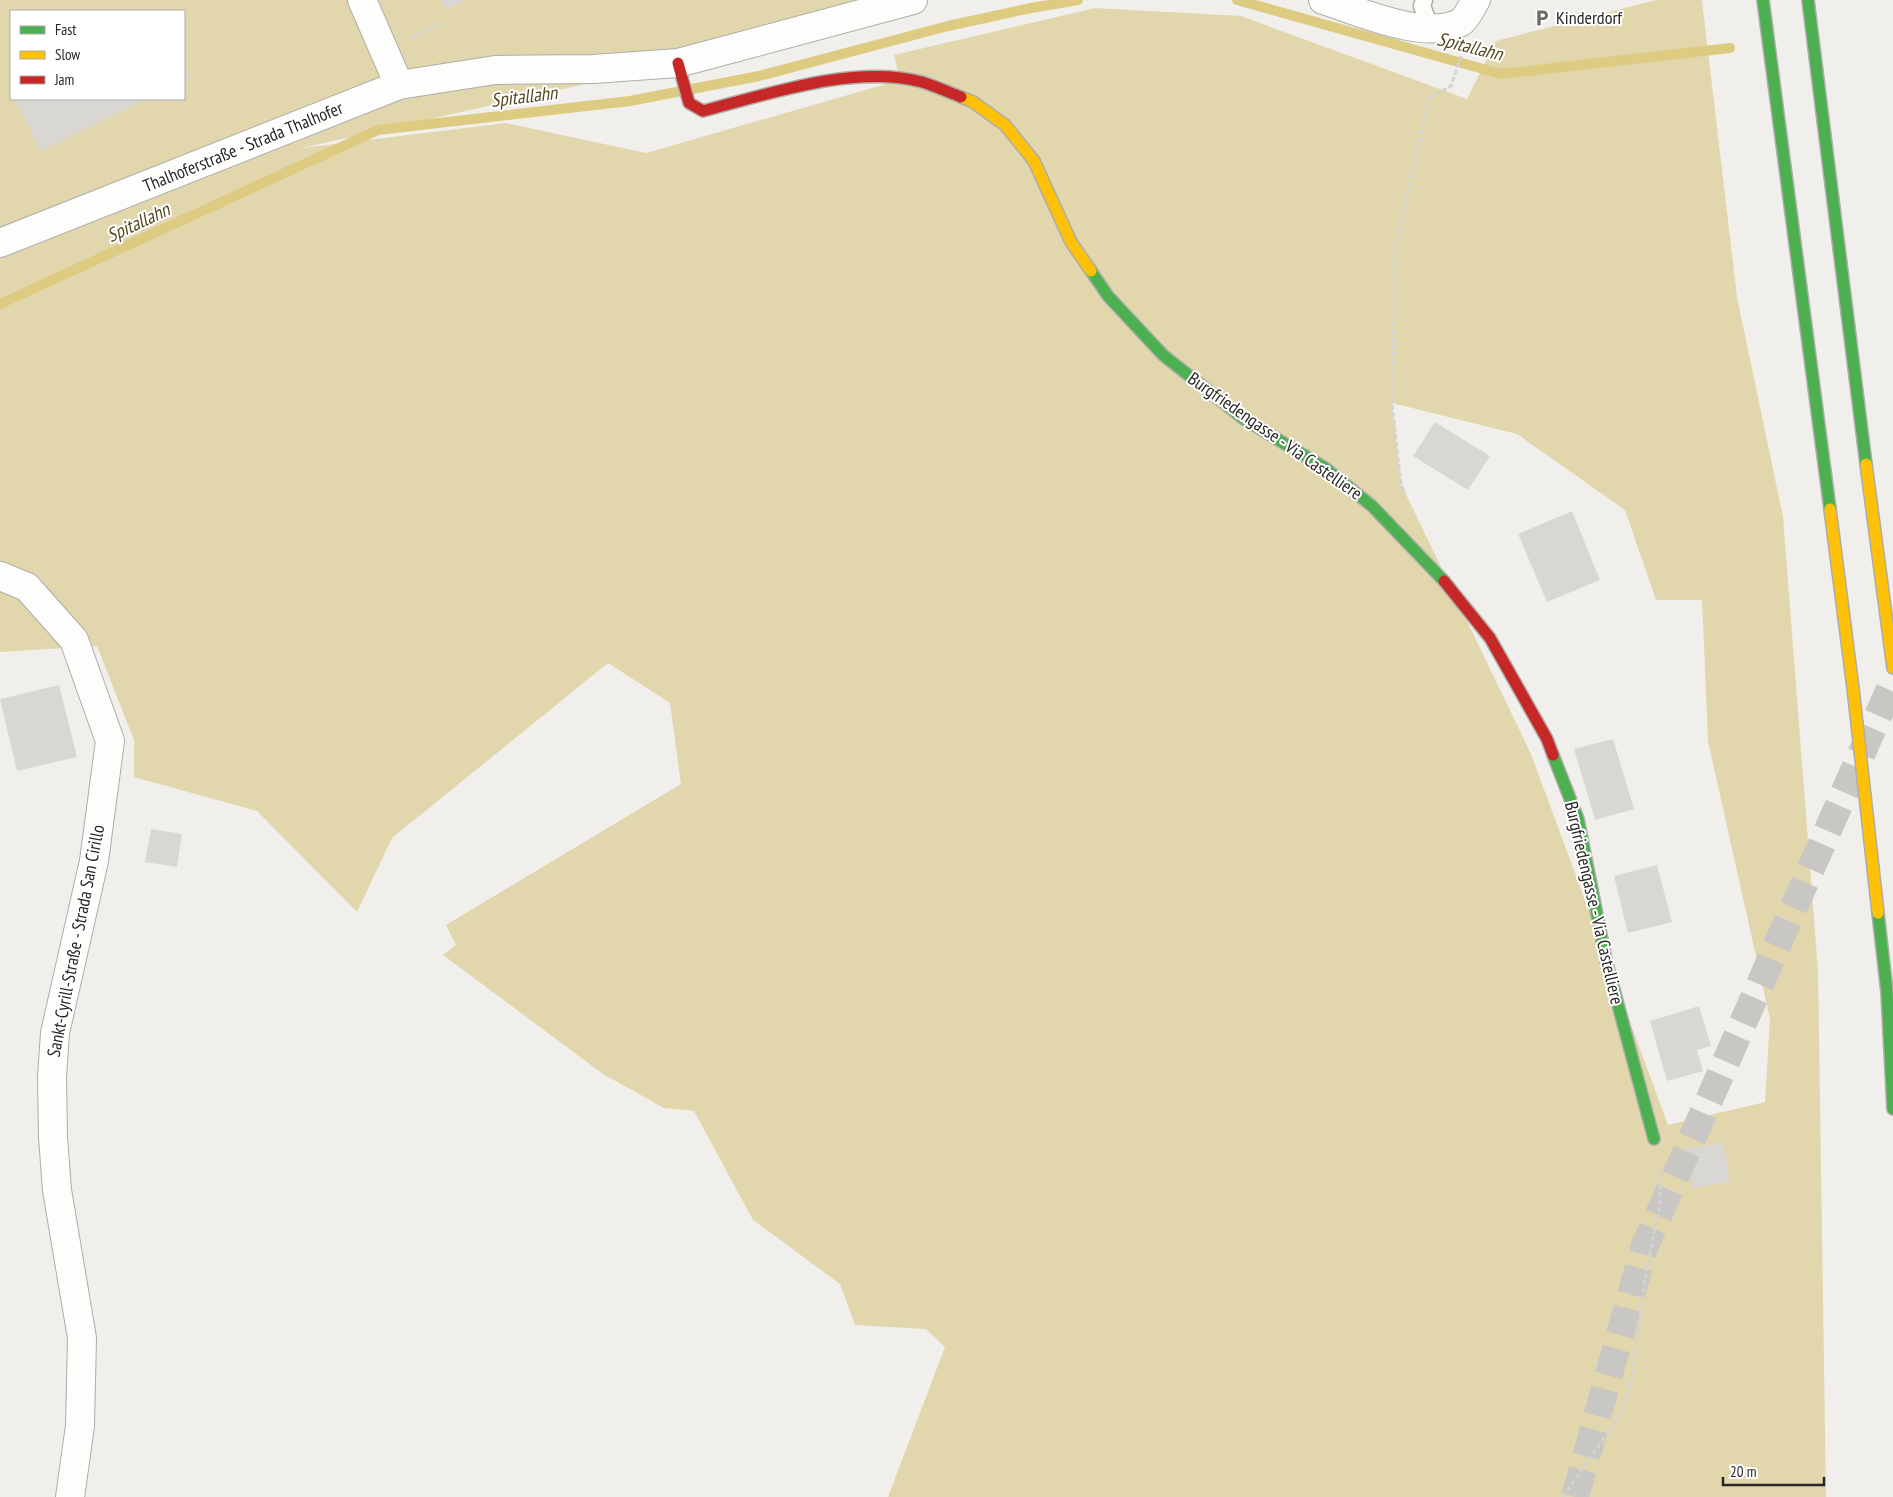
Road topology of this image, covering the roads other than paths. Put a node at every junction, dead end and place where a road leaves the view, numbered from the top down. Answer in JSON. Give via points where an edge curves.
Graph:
{"nodes":[{"id":1,"x":362,"y":0,"type":"edge"},
{"id":2,"x":914,"y":0,"type":"edge"},
{"id":3,"x":1323,"y":0,"type":"edge"},
{"id":4,"x":1424,"y":0,"type":"edge"},
{"id":5,"x":1476,"y":0,"type":"edge"},
{"id":6,"x":1763,"y":0,"type":"edge"},
{"id":7,"x":1808,"y":0,"type":"edge"},
{"id":8,"x":1431,"y":29,"type":"junction"},
{"id":9,"x":679,"y":69,"type":"junction"},
{"id":10,"x":399,"y":85,"type":"junction"},
{"id":11,"x":0,"y":243,"type":"edge"},
{"id":12,"x":0,"y":576,"type":"edge"},
{"id":13,"x":1893,"y":668,"type":"edge"},
{"id":14,"x":1893,"y":1108,"type":"edge"},
{"id":15,"x":1654,"y":1139,"type":"road end"},
{"id":16,"x":70,"y":1497,"type":"edge"}],
"edges":[{"from":1,"to":10,"type":"street"},
{"from":2,"to":9,"type":"street"},
{"from":3,"to":8,"type":"street","via":[[1394,23]]},
{"from":4,"to":8,"type":"lane","via":[[1422,6]]},
{"from":5,"to":8,"type":"street","via":[[1463,21]]},
{"from":6,"to":14,"type":"main road","via":[[1853,688],[1887,992]]},
{"from":7,"to":13,"type":"main road"},
{"from":9,"to":10,"type":"street","name":"Thalhoferstraße - Strada Thalhofer","via":[[495,70]]},
{"from":9,"to":15,"type":"main road","name":"Burgfriedengasse - Via Castelliere","via":[[689,103],[703,111],[805,85],[865,76],[921,82],[974,102],[1005,125],[1034,161],[1076,250],[1108,296],[1164,356],[1244,419],[1325,468],[1372,506],[1434,568],[1490,638],[1547,739],[1578,819],[1606,960]]},
{"from":10,"to":11,"type":"street","name":"Thalhoferstraße - Strada Thalhofer"},
{"from":12,"to":16,"type":"street","name":"Sankt-Cyrill-Straße - Strada San Cirillo","via":[[27,587],[74,640],[110,741],[94,861],[56,1034],[52,1077],[57,1190],[82,1338],[80,1426]]}]}
